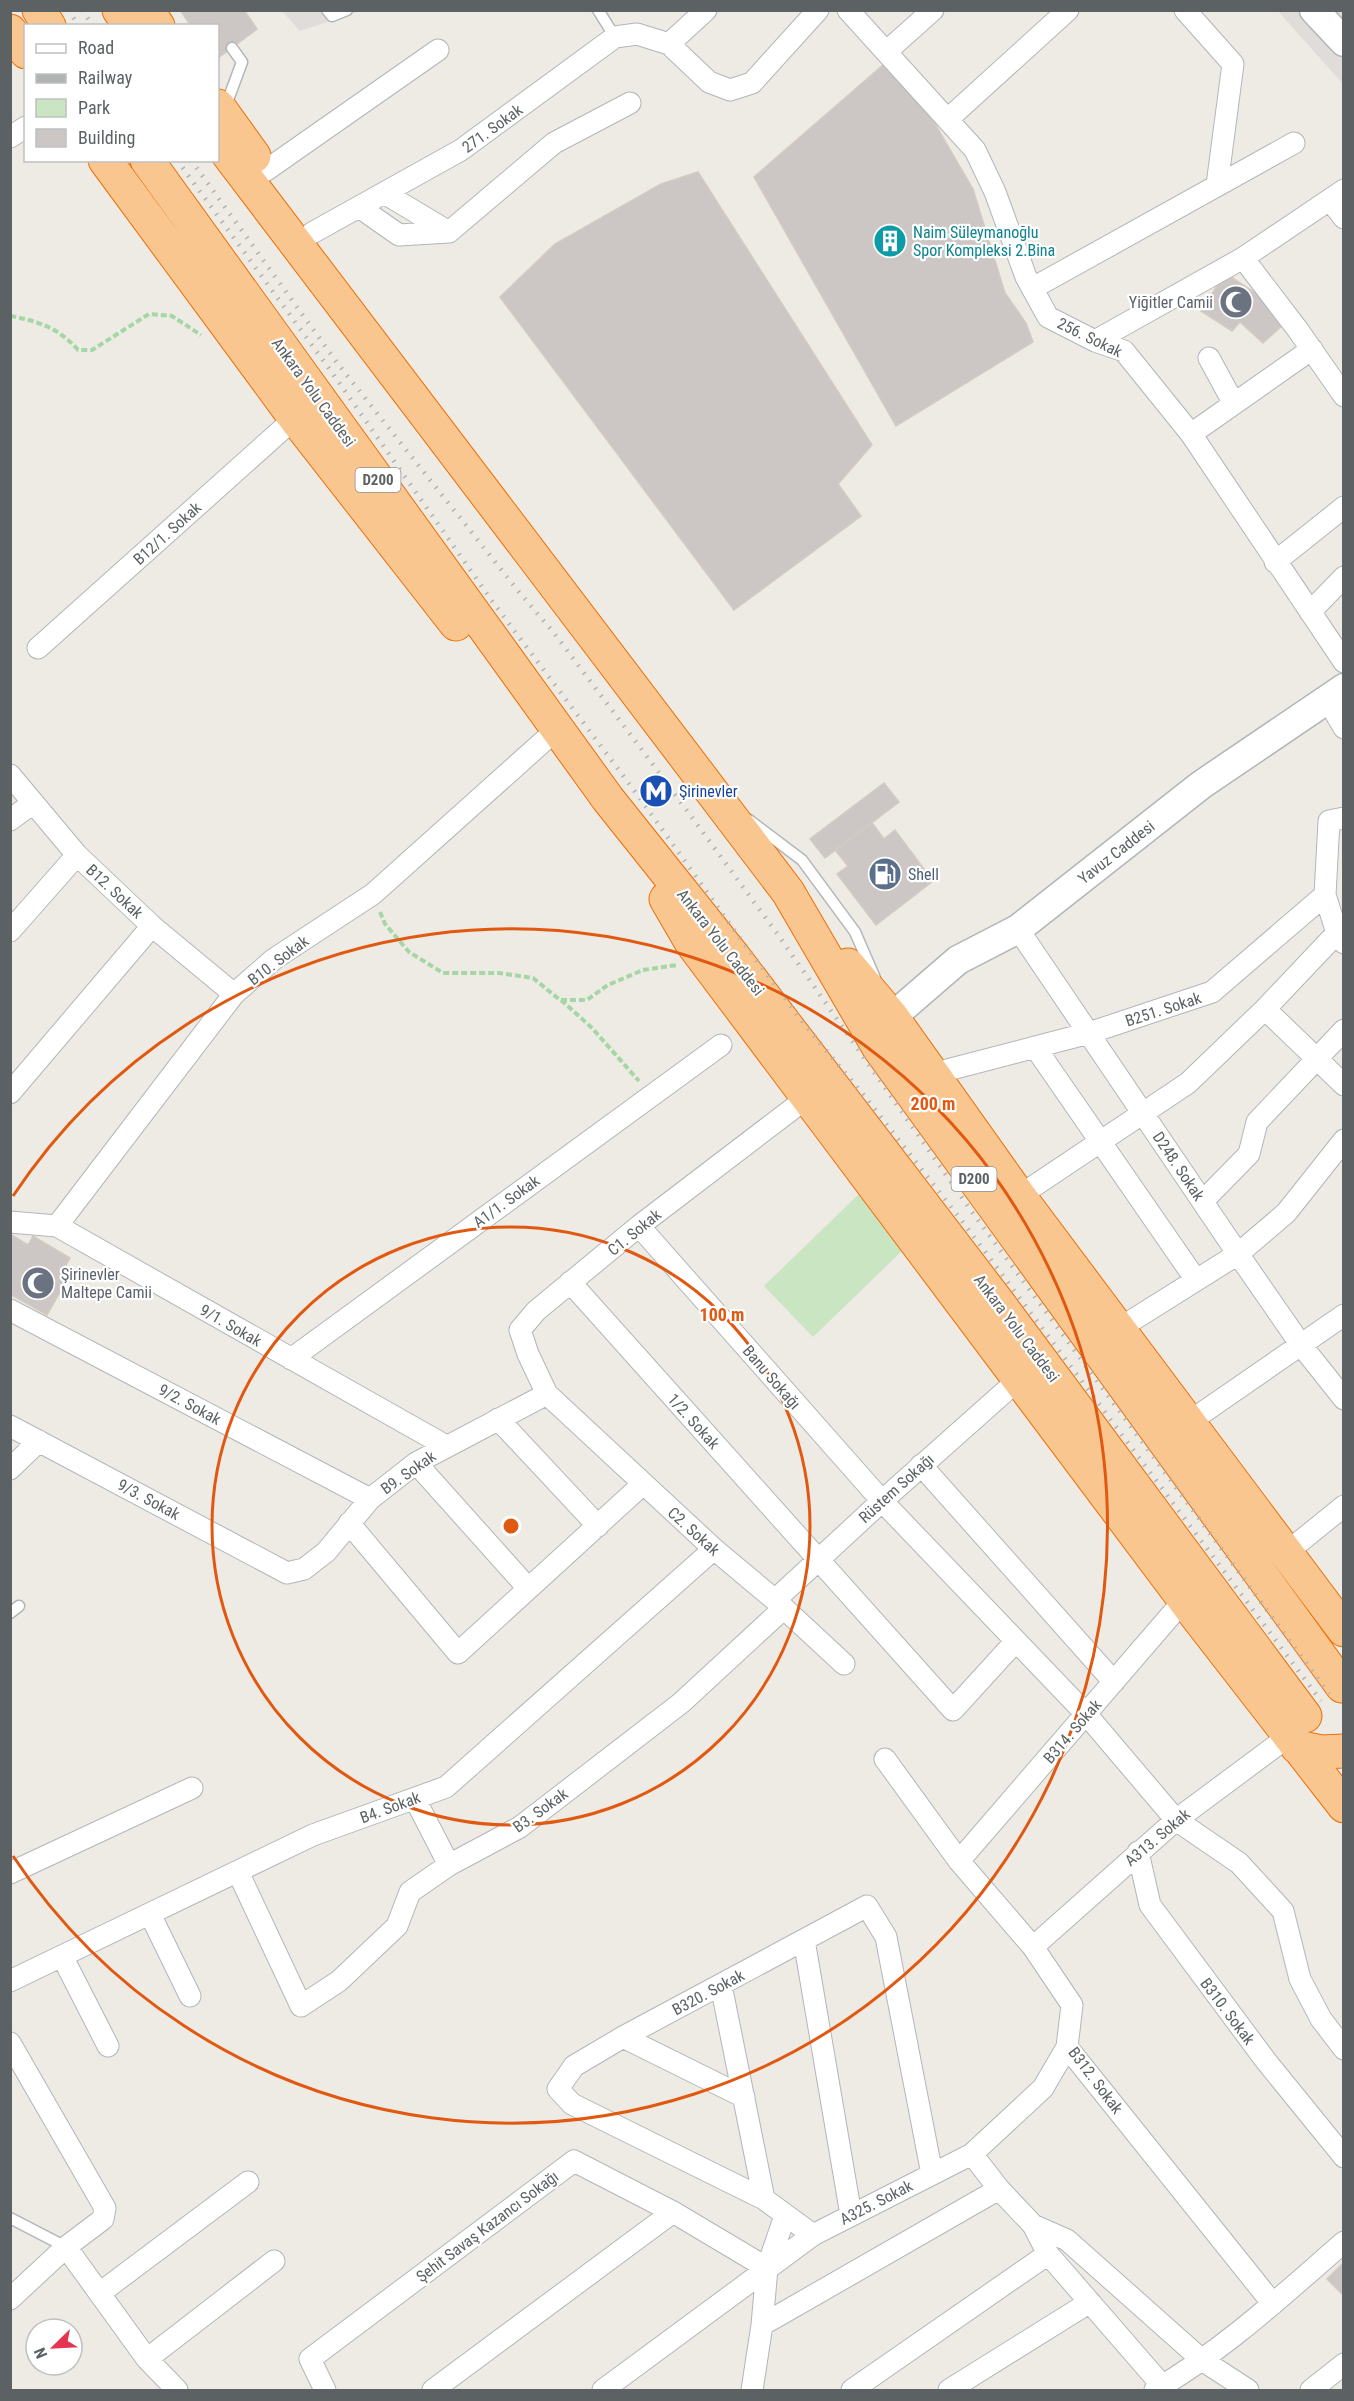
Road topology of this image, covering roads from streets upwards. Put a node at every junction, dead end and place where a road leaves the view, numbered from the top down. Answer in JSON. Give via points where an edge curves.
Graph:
{"nodes":[{"id":1,"x":39,"y":10,"type":"edge"},
{"id":2,"x":118,"y":10,"type":"edge"},
{"id":3,"x":147,"y":10,"type":"edge"},
{"id":4,"x":706,"y":10,"type":"edge"},
{"id":5,"x":818,"y":10,"type":"edge"},
{"id":6,"x":848,"y":10,"type":"edge"},
{"id":7,"x":933,"y":10,"type":"edge"},
{"id":8,"x":1068,"y":10,"type":"edge"},
{"id":9,"x":1185,"y":10,"type":"edge"},
{"id":10,"x":1314,"y":10,"type":"edge"},
{"id":11,"x":48,"y":24,"type":"edge"},
{"id":12,"x":128,"y":24,"type":"edge"},
{"id":13,"x":157,"y":24,"type":"edge"},
{"id":14,"x":10,"y":32,"type":"edge"},
{"id":15,"x":1344,"y":42,"type":"edge"},
{"id":16,"x":669,"y":44,"type":"junction"},
{"id":17,"x":24,"y":50,"type":"edge"},
{"id":18,"x":438,"y":50,"type":"dead end"},
{"id":19,"x":886,"y":52,"type":"junction"},
{"id":20,"x":630,"y":103,"type":"dead end"},
{"id":21,"x":948,"y":119,"type":"junction"},
{"id":22,"x":219,"y":120,"type":"edge"},
{"id":23,"x":24,"y":128,"type":"edge"},
{"id":24,"x":10,"y":137,"type":"edge"},
{"id":25,"x":1294,"y":143,"type":"dead end"},
{"id":26,"x":106,"y":162,"type":"edge"},
{"id":27,"x":148,"y":162,"type":"edge"},
{"id":28,"x":265,"y":171,"type":"junction"},
{"id":29,"x":1217,"y":186,"type":"junction"},
{"id":30,"x":384,"y":193,"type":"junction"},
{"id":31,"x":1337,"y":195,"type":"edge"},
{"id":32,"x":359,"y":207,"type":"junction"},
{"id":33,"x":1344,"y":218,"type":"edge"},
{"id":34,"x":448,"y":232,"type":"junction"},
{"id":35,"x":312,"y":233,"type":"junction"},
{"id":36,"x":1243,"y":258,"type":"junction"},
{"id":37,"x":1033,"y":288,"type":"junction"},
{"id":38,"x":1095,"y":341,"type":"junction"},
{"id":39,"x":1312,"y":349,"type":"junction"},
{"id":40,"x":1209,"y":358,"type":"dead end"},
{"id":41,"x":1344,"y":396,"type":"edge"},
{"id":42,"x":1234,"y":404,"type":"junction"},
{"id":43,"x":295,"y":418,"type":"junction"},
{"id":44,"x":1191,"y":434,"type":"junction"},
{"id":45,"x":1344,"y":507,"type":"edge"},
{"id":46,"x":1275,"y":562,"type":"junction"},
{"id":47,"x":1344,"y":577,"type":"edge"},
{"id":48,"x":1310,"y":612,"type":"junction"},
{"id":49,"x":38,"y":648,"type":"dead end"},
{"id":50,"x":1344,"y":662,"type":"edge"},
{"id":51,"x":615,"y":666,"type":"junction"},
{"id":52,"x":1335,"y":694,"type":"edge"},
{"id":53,"x":1344,"y":728,"type":"edge"},
{"id":54,"x":546,"y":739,"type":"junction"},
{"id":55,"x":10,"y":775,"type":"edge"},
{"id":56,"x":608,"y":799,"type":"junction"},
{"id":57,"x":33,"y":803,"type":"junction"},
{"id":58,"x":1336,"y":819,"type":"edge"},
{"id":59,"x":10,"y":820,"type":"edge"},
{"id":60,"x":628,"y":825,"type":"junction"},
{"id":61,"x":77,"y":855,"type":"junction"},
{"id":62,"x":788,"y":892,"type":"junction"},
{"id":63,"x":1325,"y":895,"type":"junction"},
{"id":64,"x":152,"y":926,"type":"junction"},
{"id":65,"x":1018,"y":929,"type":"junction"},
{"id":66,"x":10,"y":931,"type":"edge"},
{"id":67,"x":1340,"y":938,"type":"edge"},
{"id":68,"x":234,"y":994,"type":"junction"},
{"id":69,"x":1265,"y":1009,"type":"junction"},
{"id":70,"x":892,"y":1017,"type":"junction"},
{"id":71,"x":1344,"y":1030,"type":"edge"},
{"id":72,"x":1089,"y":1033,"type":"junction"},
{"id":73,"x":721,"y":1045,"type":"dead end"},
{"id":74,"x":1035,"y":1047,"type":"junction"},
{"id":75,"x":1317,"y":1059,"type":"junction"},
{"id":76,"x":932,"y":1074,"type":"junction"},
{"id":77,"x":1344,"y":1085,"type":"edge"},
{"id":78,"x":10,"y":1093,"type":"edge"},
{"id":79,"x":808,"y":1097,"type":"junction"},
{"id":80,"x":1143,"y":1113,"type":"junction"},
{"id":81,"x":1344,"y":1140,"type":"edge"},
{"id":82,"x":1101,"y":1141,"type":"junction"},
{"id":83,"x":1019,"y":1196,"type":"junction"},
{"id":84,"x":1203,"y":1201,"type":"junction"},
{"id":85,"x":10,"y":1222,"type":"edge"},
{"id":86,"x":639,"y":1226,"type":"junction"},
{"id":87,"x":57,"y":1227,"type":"junction"},
{"id":88,"x":1238,"y":1254,"type":"junction"},
{"id":89,"x":1196,"y":1280,"type":"junction"},
{"id":90,"x":570,"y":1282,"type":"junction"},
{"id":91,"x":10,"y":1310,"type":"edge"},
{"id":92,"x":1344,"y":1315,"type":"edge"},
{"id":93,"x":1120,"y":1328,"type":"junction"},
{"id":94,"x":1301,"y":1345,"type":"junction"},
{"id":95,"x":291,"y":1359,"type":"junction"},
{"id":96,"x":1019,"y":1379,"type":"junction"},
{"id":97,"x":547,"y":1394,"type":"junction"},
{"id":98,"x":1344,"y":1399,"type":"edge"},
{"id":99,"x":498,"y":1419,"type":"junction"},
{"id":100,"x":1189,"y":1422,"type":"junction"},
{"id":101,"x":10,"y":1425,"type":"edge"},
{"id":102,"x":39,"y":1441,"type":"junction"},
{"id":103,"x":446,"y":1446,"type":"junction"},
{"id":104,"x":416,"y":1463,"type":"junction"},
{"id":105,"x":921,"y":1465,"type":"junction"},
{"id":106,"x":10,"y":1469,"type":"edge"},
{"id":107,"x":643,"y":1484,"type":"junction"},
{"id":108,"x":370,"y":1499,"type":"junction"},
{"id":109,"x":882,"y":1501,"type":"junction"},
{"id":110,"x":1344,"y":1506,"type":"edge"},
{"id":111,"x":349,"y":1523,"type":"junction"},
{"id":112,"x":598,"y":1526,"type":"junction"},
{"id":113,"x":714,"y":1549,"type":"junction"},
{"id":114,"x":1287,"y":1552,"type":"junction"},
{"id":115,"x":817,"y":1560,"type":"junction"},
{"id":116,"x":287,"y":1573,"type":"joint"},
{"id":117,"x":528,"y":1588,"type":"junction"},
{"id":118,"x":1184,"y":1600,"type":"junction"},
{"id":119,"x":779,"y":1604,"type":"junction"},
{"id":120,"x":1344,"y":1630,"type":"edge"},
{"id":121,"x":1015,"y":1642,"type":"junction"},
{"id":122,"x":844,"y":1664,"type":"dead end"},
{"id":123,"x":1114,"y":1682,"type":"junction"},
{"id":124,"x":1342,"y":1686,"type":"edge"},
{"id":125,"x":1086,"y":1714,"type":"junction"},
{"id":126,"x":1297,"y":1733,"type":"junction"},
{"id":127,"x":1344,"y":1751,"type":"edge"},
{"id":128,"x":885,"y":1759,"type":"dead end"},
{"id":129,"x":192,"y":1788,"type":"dead end"},
{"id":130,"x":414,"y":1799,"type":"junction"},
{"id":131,"x":1344,"y":1806,"type":"edge"},
{"id":132,"x":1176,"y":1820,"type":"junction"},
{"id":133,"x":1138,"y":1852,"type":"junction"},
{"id":134,"x":959,"y":1862,"type":"junction"},
{"id":135,"x":448,"y":1865,"type":"junction"},
{"id":136,"x":238,"y":1872,"type":"junction"},
{"id":137,"x":10,"y":1874,"type":"edge"},
{"id":138,"x":150,"y":1914,"type":"junction"},
{"id":139,"x":804,"y":1940,"type":"junction"},
{"id":140,"x":1033,"y":1947,"type":"junction"},
{"id":141,"x":62,"y":1956,"type":"junction"},
{"id":142,"x":10,"y":1981,"type":"edge"},
{"id":143,"x":721,"y":1985,"type":"junction"},
{"id":144,"x":190,"y":1996,"type":"dead end"},
{"id":145,"x":623,"y":2037,"type":"junction"},
{"id":146,"x":10,"y":2043,"type":"edge"},
{"id":147,"x":108,"y":2046,"type":"dead end"},
{"id":148,"x":1067,"y":2047,"type":"junction"},
{"id":149,"x":1344,"y":2049,"type":"edge"},
{"id":150,"x":744,"y":2097,"type":"junction"},
{"id":151,"x":972,"y":2154,"type":"junction"},
{"id":152,"x":1344,"y":2157,"type":"edge"},
{"id":153,"x":932,"y":2174,"type":"junction"},
{"id":154,"x":248,"y":2182,"type":"dead end"},
{"id":155,"x":999,"y":2189,"type":"junction"},
{"id":156,"x":764,"y":2199,"type":"junction"},
{"id":157,"x":673,"y":2212,"type":"junction"},
{"id":158,"x":851,"y":2214,"type":"junction"},
{"id":159,"x":785,"y":2216,"type":"junction"},
{"id":160,"x":1033,"y":2225,"type":"junction"},
{"id":161,"x":813,"y":2235,"type":"junction"},
{"id":162,"x":1344,"y":2242,"type":"edge"},
{"id":163,"x":66,"y":2247,"type":"junction"},
{"id":164,"x":1048,"y":2254,"type":"junction"},
{"id":165,"x":274,"y":2261,"type":"dead end"},
{"id":166,"x":767,"y":2268,"type":"junction"},
{"id":167,"x":100,"y":2293,"type":"junction"},
{"id":168,"x":10,"y":2300,"type":"edge"},
{"id":169,"x":1090,"y":2302,"type":"junction"},
{"id":170,"x":1273,"y":2304,"type":"junction"},
{"id":171,"x":762,"y":2325,"type":"junction"},
{"id":172,"x":147,"y":2359,"type":"junction"},
{"id":173,"x":1202,"y":2360,"type":"junction"},
{"id":174,"x":1344,"y":2364,"type":"edge"},
{"id":175,"x":1161,"y":2389,"type":"edge"},
{"id":176,"x":753,"y":2390,"type":"edge"},
{"id":177,"x":177,"y":2391,"type":"edge"},
{"id":178,"x":325,"y":2391,"type":"edge"},
{"id":179,"x":433,"y":2391,"type":"edge"},
{"id":180,"x":603,"y":2391,"type":"edge"},
{"id":181,"x":852,"y":2391,"type":"edge"},
{"id":182,"x":949,"y":2391,"type":"edge"},
{"id":183,"x":1248,"y":2391,"type":"edge"},
{"id":184,"x":1311,"y":2391,"type":"edge"}],
"edges":[{"from":1,"to":11,"type":"highway"},
{"from":2,"to":12,"type":"highway"},
{"from":3,"to":13,"type":"highway"},
{"from":4,"to":16,"type":"street"},
{"from":5,"to":16,"type":"street","via":[[752,83],[730,90],[709,82]]},
{"from":6,"to":19,"type":"street","name":"256. Sokak"},
{"from":7,"to":19,"type":"street"},
{"from":8,"to":21,"type":"street"},
{"from":9,"to":29,"type":"street","via":[[1233,64]]},
{"from":10,"to":15,"type":"main road"},
{"from":14,"to":17,"type":"highway"},
{"from":16,"to":30,"type":"street","name":"271. Sokak","via":[[637,34],[615,37],[461,150]]},
{"from":18,"to":28,"type":"street"},
{"from":19,"to":21,"type":"street","name":"256. Sokak"},
{"from":20,"to":34,"type":"street","via":[[554,143]]},
{"from":21,"to":37,"type":"street","name":"256. Sokak","via":[[975,150]]},
{"from":22,"to":28,"type":"highway"},
{"from":22,"to":51,"type":"highway","number":"D200"},
{"from":23,"to":24,"type":"street"},
{"from":25,"to":29,"type":"street"},
{"from":26,"to":43,"type":"highway"},
{"from":27,"to":56,"type":"highway","name":"Ankara Yolu Caddesi","number":"D200"},
{"from":28,"to":35,"type":"highway"},
{"from":29,"to":37,"type":"street"},
{"from":30,"to":32,"type":"street","name":"271. Sokak"},
{"from":30,"to":34,"type":"street"},
{"from":31,"to":33,"type":"street"},
{"from":31,"to":36,"type":"street"},
{"from":32,"to":34,"type":"street","via":[[399,235]]},
{"from":32,"to":35,"type":"street","name":"271. Sokak"},
{"from":35,"to":51,"type":"highway","via":[[584,604]]},
{"from":36,"to":38,"type":"street"},
{"from":36,"to":39,"type":"street"},
{"from":37,"to":38,"type":"street","name":"256. Sokak","via":[[1048,317]]},
{"from":38,"to":44,"type":"street","name":"256. Sokak","via":[[1124,351]]},
{"from":39,"to":41,"type":"street"},
{"from":39,"to":42,"type":"street"},
{"from":40,"to":42,"type":"street"},
{"from":42,"to":44,"type":"street"},
{"from":43,"to":49,"type":"street","name":"B12/1. Sokak"},
{"from":43,"to":54,"type":"highway"},
{"from":44,"to":46,"type":"street","name":"256. Sokak"},
{"from":45,"to":46,"type":"street"},
{"from":46,"to":48,"type":"street","name":"256. Sokak"},
{"from":47,"to":48,"type":"street"},
{"from":48,"to":50,"type":"street","name":"256. Sokak"},
{"from":51,"to":62,"type":"highway","number":"D200"},
{"from":52,"to":53,"type":"street"},
{"from":52,"to":65,"type":"main road","name":"Yavuz Caddesi","via":[[1201,785]]},
{"from":54,"to":56,"type":"highway"},
{"from":54,"to":68,"type":"street","name":"B10. Sokak","via":[[373,894],[274,959]]},
{"from":55,"to":57,"type":"street","name":"B12. Sokak"},
{"from":56,"to":60,"type":"highway","name":"Ankara Yolu Caddesi","number":"D200"},
{"from":57,"to":59,"type":"street"},
{"from":57,"to":61,"type":"street","name":"B12. Sokak"},
{"from":58,"to":63,"type":"street"},
{"from":60,"to":79,"type":"highway","via":[[691,942]]},
{"from":60,"to":126,"type":"highway","name":"Ankara Yolu Caddesi","number":"D200","via":[[986,1286]]},
{"from":61,"to":64,"type":"street","name":"B12. Sokak"},
{"from":61,"to":66,"type":"street"},
{"from":62,"to":70,"type":"highway"},
{"from":62,"to":124,"type":"highway","number":"D200","via":[[879,1048]]},
{"from":63,"to":67,"type":"street"},
{"from":63,"to":72,"type":"street","name":"B251. Sokak","via":[[1212,992]]},
{"from":64,"to":68,"type":"street","name":"B12. Sokak"},
{"from":64,"to":78,"type":"street"},
{"from":65,"to":70,"type":"main road","name":"Yavuz Caddesi","via":[[958,960]]},
{"from":65,"to":72,"type":"street","name":"D248. Sokak"},
{"from":67,"to":69,"type":"street"},
{"from":68,"to":87,"type":"street","name":"B10. Sokak"},
{"from":69,"to":75,"type":"street"},
{"from":69,"to":80,"type":"street","via":[[1188,1083]]},
{"from":70,"to":76,"type":"highway"},
{"from":71,"to":75,"type":"street"},
{"from":72,"to":74,"type":"street","name":"B251. Sokak"},
{"from":72,"to":80,"type":"street","name":"D248. Sokak"},
{"from":73,"to":95,"type":"street","name":"A1/1. Sokak"},
{"from":74,"to":76,"type":"street","name":"B251. Sokak"},
{"from":74,"to":82,"type":"street"},
{"from":75,"to":77,"type":"street"},
{"from":75,"to":84,"type":"street","via":[[1257,1122],[1249,1154]]},
{"from":76,"to":83,"type":"highway"},
{"from":79,"to":86,"type":"street","name":"C1. Sokak"},
{"from":79,"to":96,"type":"highway"},
{"from":80,"to":82,"type":"street"},
{"from":80,"to":84,"type":"street","name":"D248. Sokak"},
{"from":81,"to":88,"type":"street","via":[[1286,1213]]},
{"from":82,"to":83,"type":"street"},
{"from":82,"to":89,"type":"street"},
{"from":83,"to":93,"type":"highway"},
{"from":84,"to":88,"type":"street","name":"D248. Sokak"},
{"from":85,"to":87,"type":"street","name":"9/1. Sokak"},
{"from":86,"to":90,"type":"street","name":"C1. Sokak"},
{"from":86,"to":109,"type":"street","name":"Banu Sokağı"},
{"from":87,"to":95,"type":"street","name":"9/1. Sokak"},
{"from":88,"to":89,"type":"street"},
{"from":88,"to":94,"type":"street","name":"D248. Sokak"},
{"from":89,"to":93,"type":"street"},
{"from":90,"to":97,"type":"street","name":"C1. Sokak","via":[[520,1330]]},
{"from":90,"to":115,"type":"street","name":"1/2. Sokak"},
{"from":91,"to":108,"type":"street","name":"9/2. Sokak"},
{"from":92,"to":94,"type":"street"},
{"from":93,"to":100,"type":"highway"},
{"from":94,"to":98,"type":"street","name":"D248. Sokak"},
{"from":94,"to":100,"type":"street"},
{"from":95,"to":103,"type":"street","name":"9/1. Sokak"},
{"from":96,"to":105,"type":"street","name":"Rüstem Sokağı"},
{"from":96,"to":118,"type":"highway"},
{"from":97,"to":99,"type":"street","name":"B9. Sokak"},
{"from":97,"to":107,"type":"street","name":"C2. Sokak"},
{"from":99,"to":103,"type":"street","name":"B9. Sokak"},
{"from":99,"to":112,"type":"street"},
{"from":100,"to":114,"type":"highway"},
{"from":101,"to":102,"type":"street","name":"9/3. Sokak"},
{"from":102,"to":106,"type":"street"},
{"from":102,"to":116,"type":"street","name":"9/3. Sokak"},
{"from":103,"to":104,"type":"street","name":"B9. Sokak"},
{"from":104,"to":108,"type":"street","name":"B9. Sokak"},
{"from":104,"to":117,"type":"street"},
{"from":105,"to":109,"type":"street","name":"Rüstem Sokağı"},
{"from":105,"to":123,"type":"street"},
{"from":107,"to":112,"type":"street"},
{"from":107,"to":113,"type":"street","name":"C2. Sokak"},
{"from":108,"to":111,"type":"street","name":"B9. Sokak"},
{"from":109,"to":115,"type":"street","name":"Rüstem Sokağı"},
{"from":109,"to":121,"type":"street","name":"Banu Sokağı"},
{"from":110,"to":114,"type":"street"},
{"from":111,"to":116,"type":"street","name":"B9. Sokak","via":[[326,1552],[304,1569]]},
{"from":111,"to":117,"type":"street","via":[[458,1653]]},
{"from":112,"to":117,"type":"street"},
{"from":113,"to":119,"type":"street","name":"C2. Sokak"},
{"from":113,"to":130,"type":"street","name":"B4. Sokak","via":[[446,1786]]},
{"from":114,"to":120,"type":"highway"},
{"from":115,"to":119,"type":"street","name":"Rüstem Sokağı"},
{"from":115,"to":121,"type":"street","name":"1/2. Sokak","via":[[953,1710]]},
{"from":118,"to":123,"type":"street","name":"B314. Sokak"},
{"from":118,"to":126,"type":"highway"},
{"from":119,"to":122,"type":"street","name":"C2. Sokak"},
{"from":119,"to":135,"type":"street","name":"B3. Sokak","via":[[681,1703],[520,1827]]},
{"from":121,"to":125,"type":"street","name":"Banu Sokağı"},
{"from":123,"to":125,"type":"street","name":"B314. Sokak"},
{"from":125,"to":132,"type":"street","name":"Banu Sokağı"},
{"from":125,"to":134,"type":"street","name":"B314. Sokak"},
{"from":126,"to":127,"type":"highway","via":[[1321,1752]]},
{"from":126,"to":131,"type":"highway"},
{"from":126,"to":132,"type":"street","name":"A313. Sokak"},
{"from":128,"to":134,"type":"street","name":"B312. Sokak"},
{"from":129,"to":137,"type":"street"},
{"from":130,"to":135,"type":"street"},
{"from":130,"to":136,"type":"street","name":"B4. Sokak","via":[[314,1834]]},
{"from":132,"to":133,"type":"street","name":"A313. Sokak"},
{"from":132,"to":149,"type":"street","name":"Banu Sokağı","via":[[1239,1863],[1283,1911],[1300,1979],[1321,2019]]},
{"from":133,"to":140,"type":"street","name":"A313. Sokak"},
{"from":133,"to":152,"type":"street","name":"B310. Sokak","via":[[1150,1905],[1266,2061]]},
{"from":134,"to":140,"type":"street","name":"B312. Sokak"},
{"from":135,"to":136,"type":"street","name":"B3. Sokak","via":[[410,1892],[397,1926],[339,1981],[301,2006]]},
{"from":136,"to":138,"type":"street","name":"B4. Sokak"},
{"from":138,"to":141,"type":"street","name":"B4. Sokak"},
{"from":138,"to":144,"type":"street"},
{"from":139,"to":143,"type":"street","name":"B320. Sokak"},
{"from":139,"to":153,"type":"street","name":"B320. Sokak","via":[[867,1906],[886,1937]]},
{"from":139,"to":158,"type":"street"},
{"from":140,"to":148,"type":"street","name":"B312. Sokak","via":[[1071,2005]]},
{"from":141,"to":142,"type":"street","name":"B4. Sokak"},
{"from":141,"to":147,"type":"street"},
{"from":143,"to":145,"type":"street","name":"B320. Sokak"},
{"from":143,"to":150,"type":"street"},
{"from":145,"to":150,"type":"street"},
{"from":145,"to":156,"type":"street","name":"B320. Sokak","via":[[574,2066],[558,2089],[572,2104]]},
{"from":146,"to":163,"type":"street","via":[[105,2208],[103,2219]]},
{"from":148,"to":151,"type":"street","name":"A325. Sokak","via":[[1043,2088]]},
{"from":148,"to":170,"type":"street","name":"B312. Sokak"},
{"from":150,"to":156,"type":"street"},
{"from":151,"to":153,"type":"street","name":"A325. Sokak"},
{"from":151,"to":155,"type":"street"},
{"from":153,"to":158,"type":"street","name":"A325. Sokak"},
{"from":154,"to":167,"type":"street"},
{"from":155,"to":160,"type":"street"},
{"from":155,"to":171,"type":"street"},
{"from":156,"to":159,"type":"street"},
{"from":157,"to":166,"type":"street","name":"Şehit Savaş Kazancı Sokağı"},
{"from":157,"to":178,"type":"street","name":"Şehit Savaş Kazancı Sokağı","via":[[574,2161],[310,2359]]},
{"from":157,"to":179,"type":"street"},
{"from":158,"to":161,"type":"street","name":"A325. Sokak"},
{"from":159,"to":161,"type":"street"},
{"from":159,"to":166,"type":"street"},
{"from":160,"to":164,"type":"street"},
{"from":160,"to":173,"type":"street","via":[[1067,2240]]},
{"from":161,"to":166,"type":"street","name":"A325. Sokak"},
{"from":162,"to":170,"type":"street"},
{"from":163,"to":167,"type":"street"},
{"from":163,"to":168,"type":"street"},
{"from":164,"to":169,"type":"street"},
{"from":164,"to":181,"type":"street"},
{"from":165,"to":172,"type":"street"},
{"from":166,"to":171,"type":"street"},
{"from":166,"to":180,"type":"street","name":"A325. Sokak"},
{"from":167,"to":172,"type":"street"},
{"from":169,"to":175,"type":"street"},
{"from":169,"to":182,"type":"street"},
{"from":170,"to":173,"type":"street"},
{"from":171,"to":176,"type":"street"},
{"from":172,"to":177,"type":"street"},
{"from":173,"to":175,"type":"street"},
{"from":173,"to":183,"type":"street"},
{"from":174,"to":184,"type":"street"}]}
